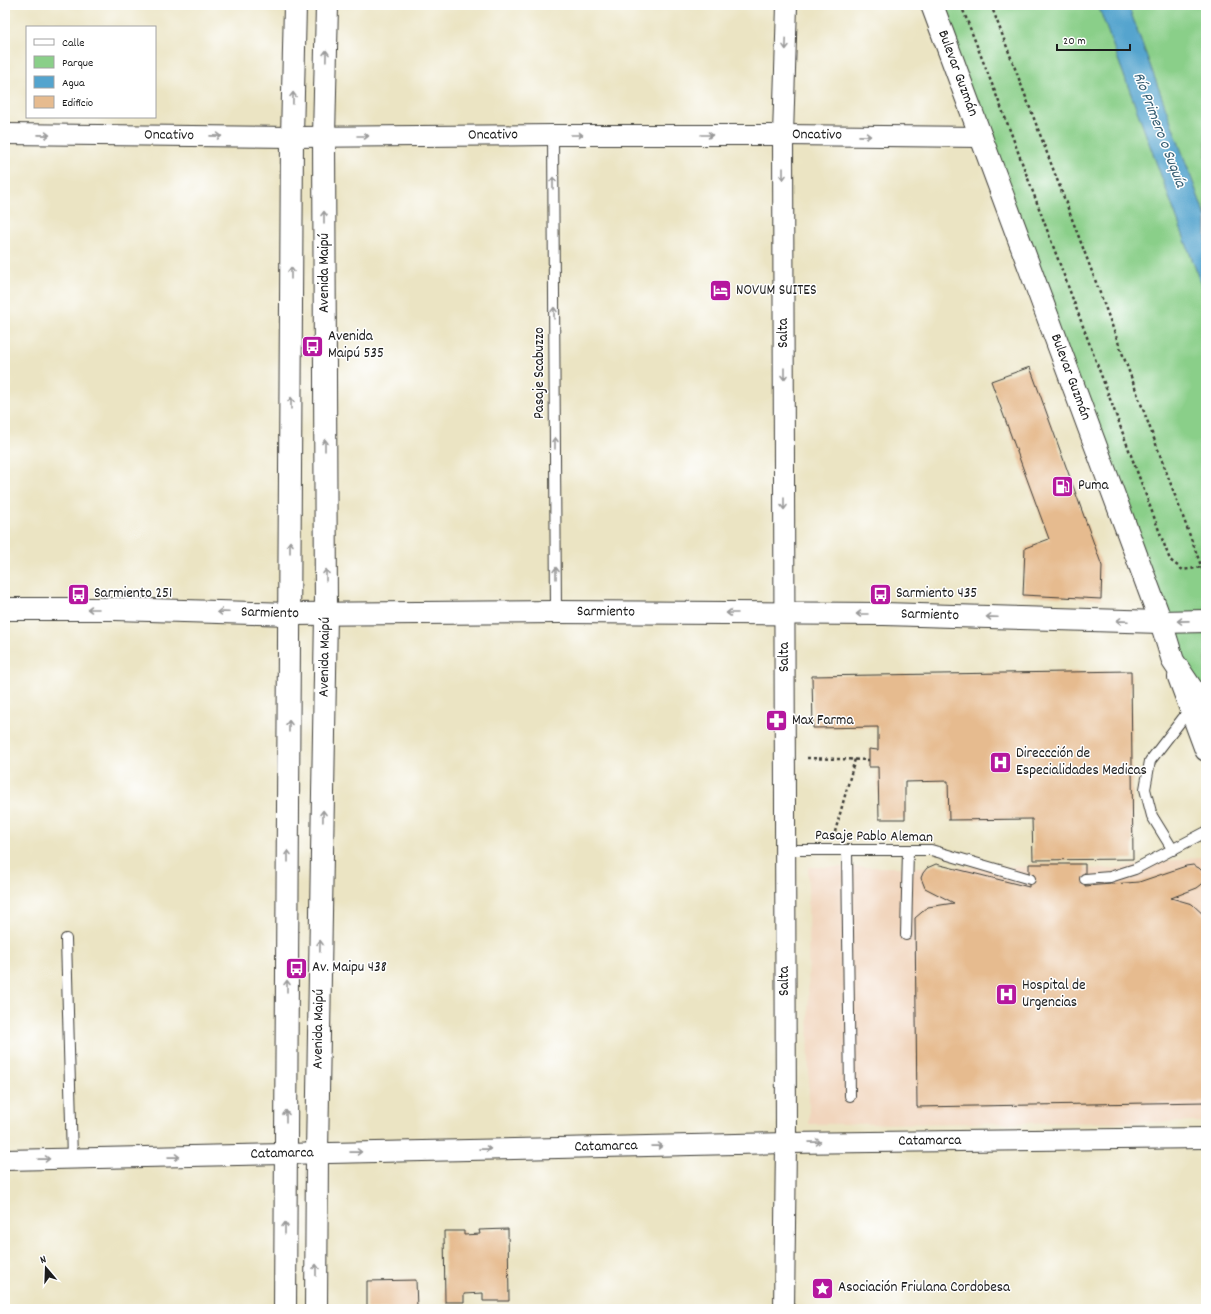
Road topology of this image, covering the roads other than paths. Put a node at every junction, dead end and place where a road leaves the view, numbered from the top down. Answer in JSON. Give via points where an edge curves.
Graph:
{"nodes":[{"id":1,"x":295,"y":5,"type":"edge"},
{"id":2,"x":327,"y":5,"type":"edge"},
{"id":3,"x":787,"y":5,"type":"edge"},
{"id":4,"x":932,"y":5,"type":"edge"},
{"id":5,"x":5,"y":134,"type":"edge"},
{"id":6,"x":553,"y":134,"type":"junction"},
{"id":7,"x":783,"y":135,"type":"junction"},
{"id":8,"x":324,"y":136,"type":"junction"},
{"id":9,"x":292,"y":137,"type":"junction"},
{"id":10,"x":982,"y":137,"type":"junction"},
{"id":11,"x":5,"y":608,"type":"edge"},
{"id":12,"x":556,"y":612,"type":"junction"},
{"id":13,"x":784,"y":613,"type":"junction"},
{"id":14,"x":290,"y":614,"type":"junction"},
{"id":15,"x":326,"y":614,"type":"junction"},
{"id":16,"x":1206,"y":621,"type":"edge"},
{"id":17,"x":1160,"y":622,"type":"junction"},
{"id":18,"x":1198,"y":709,"type":"edge"},
{"id":19,"x":1206,"y":750,"type":"edge"},
{"id":20,"x":1206,"y":832,"type":"edge"},
{"id":21,"x":785,"y":850,"type":"junction"},
{"id":22,"x":847,"y":850,"type":"junction"},
{"id":23,"x":908,"y":850,"type":"junction"},
{"id":24,"x":1173,"y":850,"type":"junction"},
{"id":25,"x":1030,"y":879,"type":"dead end"},
{"id":26,"x":1085,"y":879,"type":"dead end"},
{"id":27,"x":906,"y":935,"type":"dead end"},
{"id":28,"x":66,"y":939,"type":"dead end"},
{"id":29,"x":850,"y":1096,"type":"dead end"},
{"id":30,"x":1206,"y":1138,"type":"edge"},
{"id":31,"x":786,"y":1143,"type":"junction"},
{"id":32,"x":316,"y":1153,"type":"junction"},
{"id":33,"x":286,"y":1155,"type":"junction"},
{"id":34,"x":72,"y":1159,"type":"junction"},
{"id":35,"x":5,"y":1160,"type":"edge"},
{"id":36,"x":285,"y":1309,"type":"edge"},
{"id":37,"x":316,"y":1309,"type":"edge"},
{"id":38,"x":784,"y":1309,"type":"edge"}],
"edges":[{"from":9,"to":1,"type":"main road","one_way":true},
{"from":8,"to":2,"type":"main road","name":"Avenida Maipú","one_way":true},
{"from":3,"to":7,"type":"street","name":"Salta","one_way":true},
{"from":4,"to":10,"type":"main road","name":"Bulevar Guzmán"},
{"from":5,"to":9,"type":"street","name":"Oncativo","one_way":true},
{"from":6,"to":7,"type":"street","name":"Oncativo","one_way":true},
{"from":8,"to":6,"type":"street","name":"Oncativo","one_way":true},
{"from":12,"to":6,"type":"lane","name":"Pasaje Scabuzzo","one_way":true},
{"from":7,"to":10,"type":"street","name":"Oncativo","one_way":true},
{"from":7,"to":13,"type":"street","name":"Salta","one_way":true},
{"from":8,"to":9,"type":"street","name":"Oncativo"},
{"from":15,"to":8,"type":"main road","name":"Avenida Maipú","one_way":true},
{"from":14,"to":9,"type":"main road","one_way":true},
{"from":10,"to":17,"type":"main road","name":"Bulevar Guzmán"},
{"from":14,"to":11,"type":"main road","name":"Sarmiento","one_way":true},
{"from":13,"to":12,"type":"main road","name":"Sarmiento","one_way":true},
{"from":12,"to":15,"type":"main road","name":"Sarmiento"},
{"from":17,"to":13,"type":"main road","name":"Sarmiento","one_way":true},
{"from":13,"to":21,"type":"street","name":"Salta"},
{"from":14,"to":15,"type":"main road","name":"Sarmiento"},
{"from":33,"to":14,"type":"main road","one_way":true},
{"from":32,"to":15,"type":"main road","name":"Avenida Maipú","one_way":true},
{"from":16,"to":17,"type":"main road","name":"Sarmiento","one_way":true},
{"from":17,"to":18,"type":"main road","name":"Bulevar Guzmán","via":[[1173,661]]},
{"from":18,"to":19,"type":"main road"},
{"from":18,"to":24,"type":"lane","via":[[1150,761],[1145,789],[1152,816]]},
{"from":20,"to":24,"type":"lane"},
{"from":21,"to":22,"type":"lane","name":"Pasaje Pablo Aleman"},
{"from":21,"to":31,"type":"street","name":"Salta"},
{"from":22,"to":23,"type":"lane","name":"Pasaje Pablo Aleman"},
{"from":22,"to":29,"type":"lane"},
{"from":23,"to":25,"type":"lane","name":"Pasaje Pablo Aleman","via":[[931,850]]},
{"from":23,"to":27,"type":"lane"},
{"from":24,"to":26,"type":"lane","via":[[1135,870],[1110,877]]},
{"from":28,"to":34,"type":"lane"},
{"from":31,"to":30,"type":"street","name":"Catamarca","one_way":true},
{"from":32,"to":31,"type":"street","name":"Catamarca","one_way":true},
{"from":31,"to":38,"type":"street","name":"Salta"},
{"from":32,"to":33,"type":"street","name":"Catamarca"},
{"from":37,"to":32,"type":"main road","name":"Avenida Maipú","one_way":true},
{"from":34,"to":33,"type":"street","name":"Catamarca","one_way":true},
{"from":36,"to":33,"type":"main road","one_way":true},
{"from":35,"to":34,"type":"street","name":"Catamarca","one_way":true}]}
